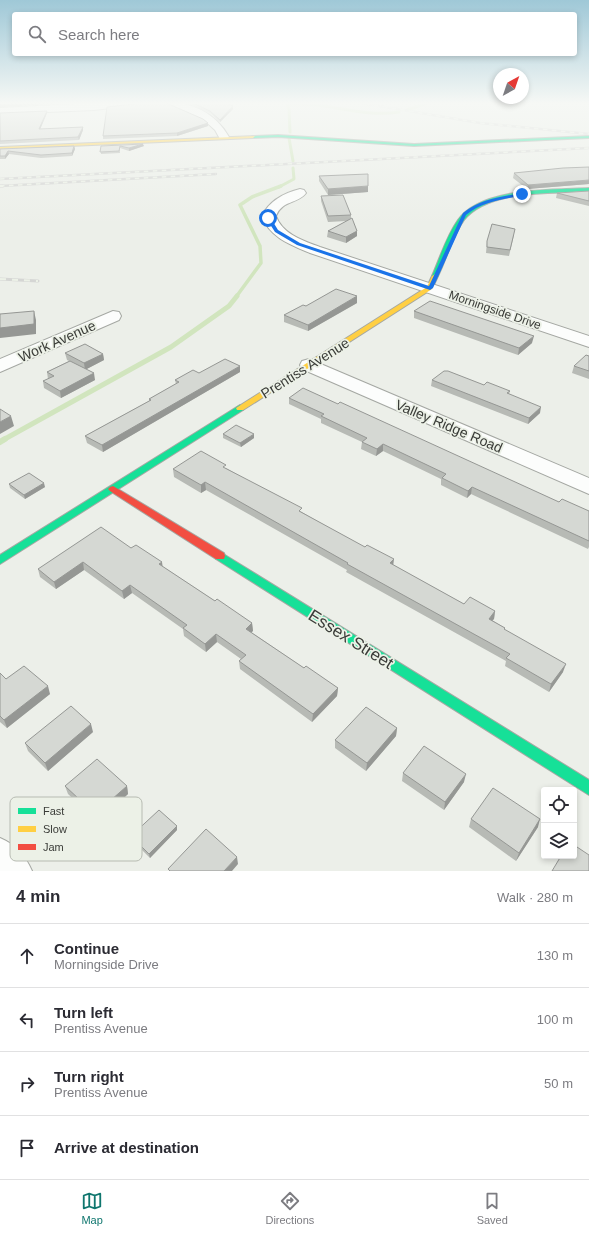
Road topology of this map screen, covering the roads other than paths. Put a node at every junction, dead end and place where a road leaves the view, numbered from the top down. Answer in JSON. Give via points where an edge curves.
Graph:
{"nodes":[{"id":1,"x":109,"y":143,"type":"edge"},
{"id":2,"x":383,"y":143,"type":"edge"},
{"id":3,"x":465,"y":143,"type":"edge"},
{"id":4,"x":0,"y":148,"type":"edge"},
{"id":5,"x":589,"y":190,"type":"edge"},
{"id":6,"x":300,"y":193,"type":"dead end"},
{"id":7,"x":430,"y":288,"type":"junction"},
{"id":8,"x":113,"y":316,"type":"dead end"},
{"id":9,"x":589,"y":342,"type":"edge"},
{"id":10,"x":0,"y":366,"type":"edge"},
{"id":11,"x":309,"y":366,"type":"junction"},
{"id":12,"x":589,"y":487,"type":"edge"},
{"id":13,"x":113,"y":489,"type":"junction"},
{"id":14,"x":0,"y":560,"type":"edge"},
{"id":15,"x":589,"y":788,"type":"edge"},
{"id":16,"x":0,"y":856,"type":"edge"},
{"id":17,"x":14,"y":871,"type":"edge"}],
"edges":[{"from":1,"to":4,"type":"street"},
{"from":2,"to":3,"type":"street","via":[[414,145]]},
{"from":5,"to":7,"type":"street","via":[[510,196],[474,206],[461,219]]},
{"from":6,"to":7,"type":"street","name":"Morningside Drive","via":[[279,202],[269,213],[271,224],[285,238]]},
{"from":7,"to":9,"type":"street","name":"Morningside Drive"},
{"from":7,"to":11,"type":"street","name":"Prentiss Avenue"},
{"from":8,"to":10,"type":"street","name":"Work Avenue"},
{"from":11,"to":12,"type":"street","name":"Valley Ridge Road"},
{"from":11,"to":13,"type":"street","name":"Prentiss Avenue"},
{"from":13,"to":14,"type":"street","name":"Prentiss Avenue"},
{"from":13,"to":15,"type":"street","name":"Essex Street"},
{"from":16,"to":17,"type":"street"}]}
